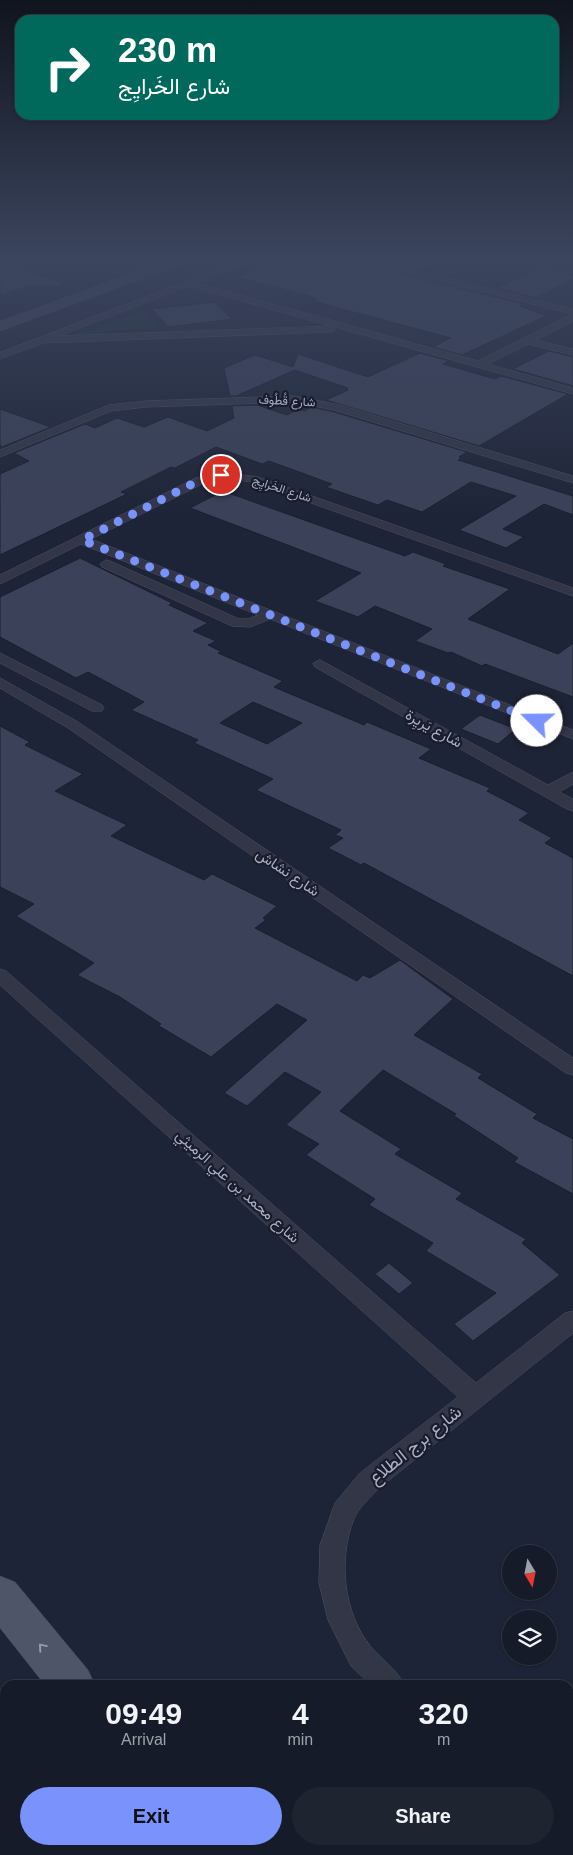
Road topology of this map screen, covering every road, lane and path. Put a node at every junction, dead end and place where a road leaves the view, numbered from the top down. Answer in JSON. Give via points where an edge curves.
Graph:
{"nodes":[{"id":1,"x":30,"y":345,"type":"edge"},
{"id":2,"x":405,"y":345,"type":"edge"},
{"id":3,"x":517,"y":345,"type":"edge"},
{"id":4,"x":544,"y":345,"type":"edge"},
{"id":5,"x":573,"y":352,"type":"edge"},
{"id":6,"x":0,"y":356,"type":"edge"},
{"id":7,"x":478,"y":365,"type":"junction"},
{"id":8,"x":573,"y":391,"type":"edge"},
{"id":9,"x":0,"y":454,"type":"edge"},
{"id":10,"x":573,"y":480,"type":"edge"},
{"id":11,"x":82,"y":540,"type":"junction"},
{"id":12,"x":106,"y":564,"type":"dead end"},
{"id":13,"x":171,"y":575,"type":"junction"},
{"id":14,"x":0,"y":580,"type":"edge"},
{"id":15,"x":148,"y":583,"type":"junction"},
{"id":16,"x":573,"y":592,"type":"edge"},
{"id":17,"x":270,"y":614,"type":"junction"},
{"id":18,"x":0,"y":657,"type":"edge"},
{"id":19,"x":320,"y":664,"type":"dead end"},
{"id":20,"x":18,"y":666,"type":"junction"},
{"id":21,"x":0,"y":675,"type":"edge"},
{"id":22,"x":0,"y":682,"type":"edge"},
{"id":23,"x":97,"y":708,"type":"dead end"},
{"id":24,"x":573,"y":735,"type":"edge"},
{"id":25,"x":573,"y":777,"type":"edge"},
{"id":26,"x":548,"y":792,"type":"junction"},
{"id":27,"x":573,"y":806,"type":"edge"},
{"id":28,"x":0,"y":975,"type":"edge"},
{"id":29,"x":573,"y":1068,"type":"edge"},
{"id":30,"x":573,"y":1320,"type":"edge"},
{"id":31,"x":475,"y":1397,"type":"junction"},
{"id":32,"x":0,"y":1596,"type":"edge"},
{"id":33,"x":70,"y":1680,"type":"edge"},
{"id":34,"x":385,"y":1680,"type":"edge"}],
"edges":[{"from":1,"to":6,"type":"street"},
{"from":2,"to":7,"type":"street"},
{"from":3,"to":7,"type":"street"},
{"from":4,"to":5,"type":"street"},
{"from":7,"to":8,"type":"street"},
{"from":9,"to":10,"type":"street","name":"شارع قُطُوف","via":[[109,408],[287,399],[336,407]]},
{"from":11,"to":13,"type":"street"},
{"from":11,"to":14,"type":"street","name":"شارع الخَرايِج"},
{"from":11,"to":16,"type":"street","name":"شارع الخَرايِج","via":[[200,480],[221,475],[254,478]]},
{"from":12,"to":15,"type":"street"},
{"from":13,"to":15,"type":"street"},
{"from":13,"to":17,"type":"street"},
{"from":15,"to":17,"type":"street","via":[[237,623],[250,623]]},
{"from":17,"to":24,"type":"street"},
{"from":18,"to":20,"type":"street"},
{"from":19,"to":26,"type":"street","name":"شارع يَريِرة"},
{"from":20,"to":21,"type":"street"},
{"from":20,"to":23,"type":"street"},
{"from":22,"to":29,"type":"street","name":"شارع نشاش","via":[[73,725]]},
{"from":25,"to":26,"type":"street"},
{"from":26,"to":27,"type":"street","name":"شارع يَريِرة"},
{"from":28,"to":31,"type":"street","name":"شارع محمد بن علي الرميثي"},
{"from":30,"to":31,"type":"street","name":"شارع برج الطلاع"},
{"from":31,"to":34,"type":"street","name":"شارع برج الطلاع","via":[[369,1481],[344,1511],[333,1545],[332,1582],[341,1620],[361,1656]]},
{"from":33,"to":32,"type":"main road","one_way":true}]}
